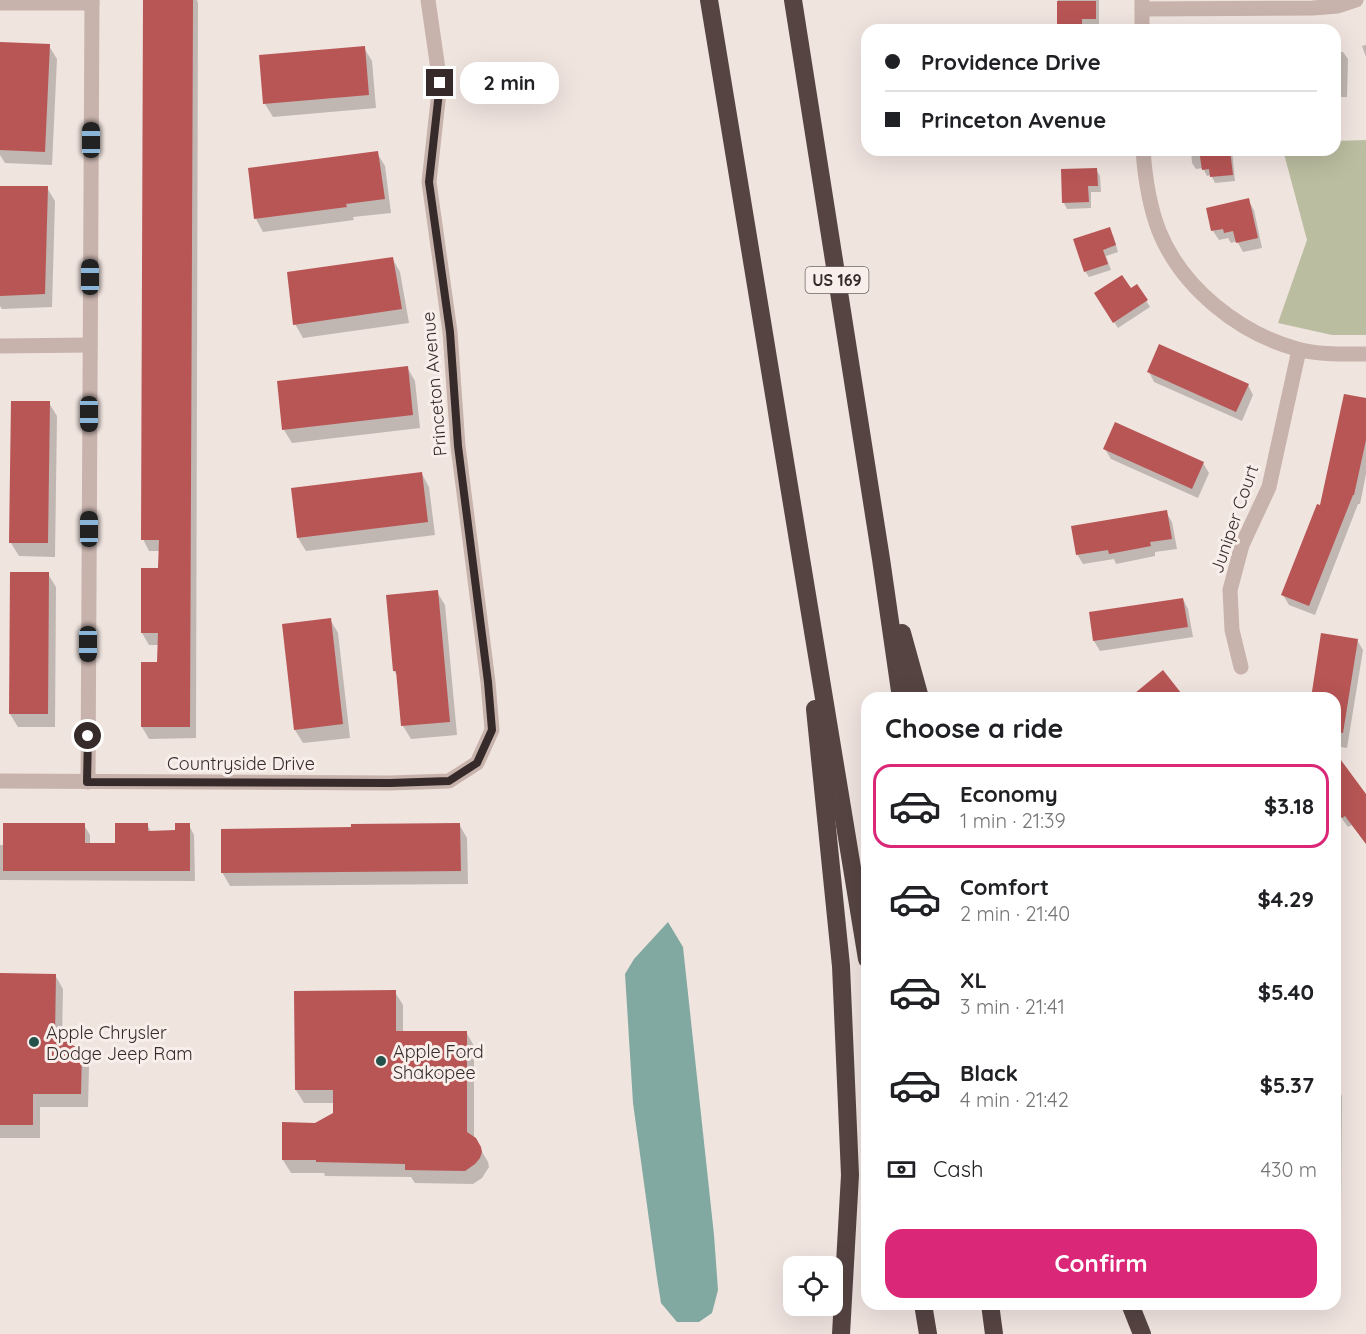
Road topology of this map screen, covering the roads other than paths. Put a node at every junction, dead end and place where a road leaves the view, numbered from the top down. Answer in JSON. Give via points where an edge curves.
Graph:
{"nodes":[{"id":1,"x":428,"y":0,"type":"edge"},
{"id":2,"x":710,"y":0,"type":"edge"},
{"id":3,"x":794,"y":0,"type":"edge"},
{"id":4,"x":1356,"y":0,"type":"edge"},
{"id":5,"x":92,"y":2,"type":"edge"},
{"id":6,"x":0,"y":3,"type":"edge"},
{"id":7,"x":1142,"y":5,"type":"edge"},
{"id":8,"x":1142,"y":24,"type":"edge"},
{"id":9,"x":1143,"y":156,"type":"edge"},
{"id":10,"x":90,"y":345,"type":"junction"},
{"id":11,"x":0,"y":346,"type":"edge"},
{"id":12,"x":1299,"y":350,"type":"junction"},
{"id":13,"x":1366,"y":354,"type":"edge"},
{"id":14,"x":796,"y":522,"type":"junction"},
{"id":15,"x":881,"y":559,"type":"junction"},
{"id":16,"x":1241,"y":667,"type":"dead end"},
{"id":17,"x":900,"y":692,"type":"edge"},
{"id":18,"x":918,"y":692,"type":"edge"},
{"id":19,"x":477,"y":763,"type":"joint"},
{"id":20,"x":0,"y":782,"type":"edge"},
{"id":21,"x":87,"y":782,"type":"junction"},
{"id":22,"x":861,"y":922,"type":"edge"},
{"id":23,"x":924,"y":1310,"type":"edge"},
{"id":24,"x":991,"y":1310,"type":"edge"},
{"id":25,"x":1132,"y":1310,"type":"edge"},
{"id":26,"x":841,"y":1334,"type":"edge"},
{"id":27,"x":928,"y":1334,"type":"edge"},
{"id":28,"x":994,"y":1334,"type":"edge"},
{"id":29,"x":1142,"y":1334,"type":"edge"}],
"edges":[{"from":1,"to":19,"type":"street","name":"Princeton Avenue","via":[[440,83],[429,182],[450,332],[458,446],[492,730]]},
{"from":2,"to":14,"type":"highway"},
{"from":3,"to":15,"type":"highway","number":"US 169"},
{"from":4,"to":7,"type":"street","via":[[1313,8]]},
{"from":5,"to":6,"type":"street"},
{"from":5,"to":10,"type":"street"},
{"from":7,"to":8,"type":"street"},
{"from":9,"to":12,"type":"street","via":[[1151,207],[1160,232],[1175,261],[1194,285],[1243,325],[1267,339]]},
{"from":10,"to":11,"type":"street"},
{"from":10,"to":21,"type":"street"},
{"from":12,"to":13,"type":"street"},
{"from":12,"to":16,"type":"street","name":"Juniper Court","via":[[1269,487],[1242,545],[1230,590],[1232,630]]},
{"from":14,"to":22,"type":"highway"},
{"from":14,"to":26,"type":"highway","via":[[841,966],[850,1174]]},
{"from":15,"to":17,"type":"highway","number":"US 169"},
{"from":15,"to":18,"type":"highway"},
{"from":19,"to":21,"type":"street","name":"Countryside Drive","via":[[449,781]]},
{"from":20,"to":21,"type":"street","name":"Countryside Drive"},
{"from":23,"to":27,"type":"highway"},
{"from":24,"to":28,"type":"highway"},
{"from":25,"to":29,"type":"highway"}]}
